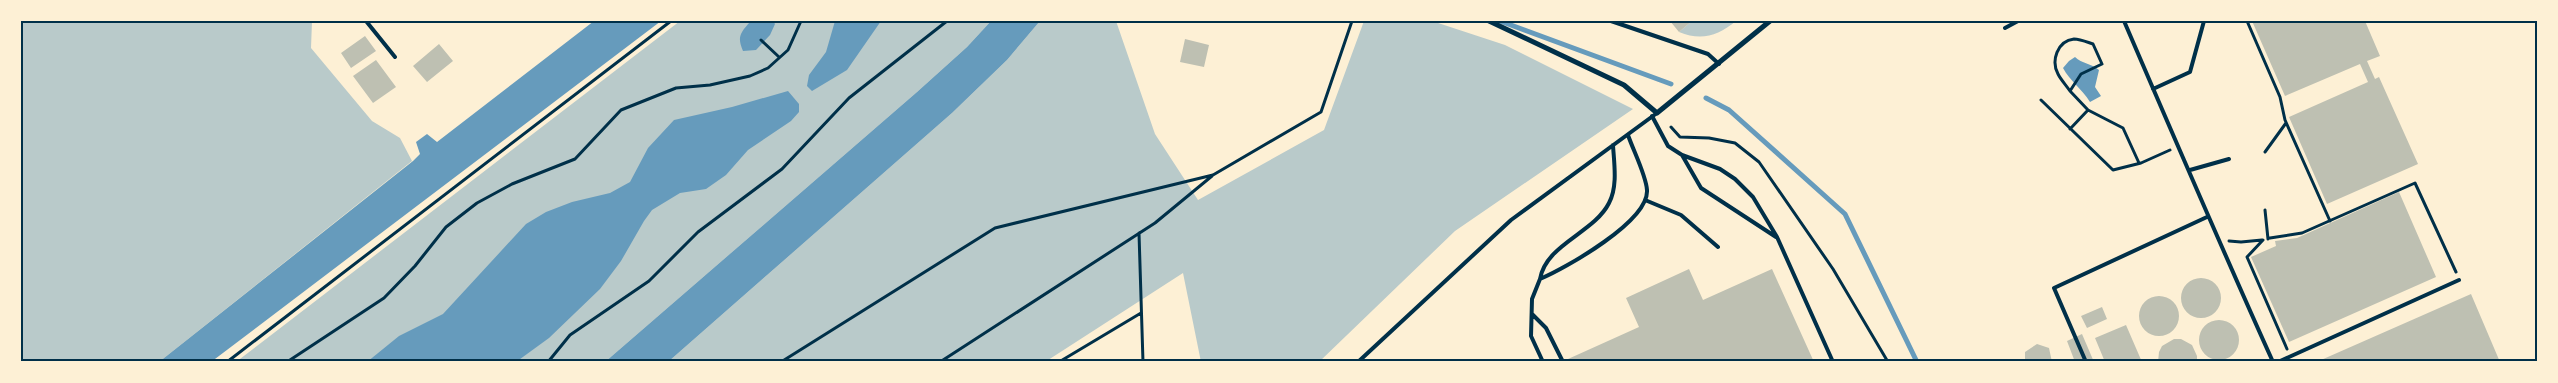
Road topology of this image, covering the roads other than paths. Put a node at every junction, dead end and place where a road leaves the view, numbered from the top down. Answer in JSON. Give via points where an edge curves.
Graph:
{"nodes":[{"id":1,"x":366,"y":21,"type":"edge"},
{"id":2,"x":1489,"y":21,"type":"edge"},
{"id":3,"x":1611,"y":21,"type":"edge"},
{"id":4,"x":1770,"y":21,"type":"edge"},
{"id":5,"x":2018,"y":21,"type":"edge"},
{"id":6,"x":2124,"y":21,"type":"edge"},
{"id":7,"x":2204,"y":21,"type":"edge"},
{"id":8,"x":2005,"y":28,"type":"dead end"},
{"id":9,"x":395,"y":57,"type":"dead end"},
{"id":10,"x":1718,"y":64,"type":"junction"},
{"id":11,"x":2153,"y":89,"type":"junction"},
{"id":12,"x":1654,"y":115,"type":"junction"},
{"id":13,"x":1628,"y":135,"type":"junction"},
{"id":14,"x":1613,"y":145,"type":"junction"},
{"id":15,"x":1682,"y":155,"type":"junction"},
{"id":16,"x":2230,"y":159,"type":"dead end"},
{"id":17,"x":2190,"y":170,"type":"junction"},
{"id":18,"x":1645,"y":200,"type":"junction"},
{"id":19,"x":2208,"y":217,"type":"junction"},
{"id":20,"x":1777,"y":237,"type":"junction"},
{"id":21,"x":1718,"y":247,"type":"dead end"},
{"id":22,"x":1540,"y":279,"type":"junction"},
{"id":23,"x":2459,"y":280,"type":"road end"},
{"id":24,"x":1532,"y":314,"type":"junction"},
{"id":25,"x":1358,"y":362,"type":"edge"},
{"id":26,"x":1543,"y":362,"type":"edge"},
{"id":27,"x":1563,"y":362,"type":"edge"},
{"id":28,"x":1834,"y":362,"type":"edge"},
{"id":29,"x":2086,"y":362,"type":"edge"},
{"id":30,"x":2273,"y":362,"type":"edge"},
{"id":31,"x":2278,"y":362,"type":"edge"}],
"edges":[{"from":1,"to":9,"type":"lane"},
{"from":2,"to":12,"type":"street","via":[[1624,85]]},
{"from":3,"to":10,"type":"lane","via":[[1708,54]]},
{"from":4,"to":10,"type":"street"},
{"from":5,"to":8,"type":"lane"},
{"from":6,"to":11,"type":"lane"},
{"from":7,"to":11,"type":"lane","via":[[2190,72]]},
{"from":10,"to":12,"type":"street"},
{"from":11,"to":17,"type":"lane"},
{"from":12,"to":13,"type":"lane"},
{"from":12,"to":15,"type":"lane","via":[[1663,140]]},
{"from":13,"to":14,"type":"lane"},
{"from":13,"to":18,"type":"lane","via":[[1646,184]]},
{"from":14,"to":22,"type":"lane","via":[[1614,190],[1610,202],[1604,212],[1554,255],[1542,269]]},
{"from":14,"to":25,"type":"lane","via":[[1511,220]]},
{"from":15,"to":20,"type":"lane","via":[[1701,188]]},
{"from":15,"to":20,"type":"lane","via":[[1720,169],[1740,183],[1753,197]]},
{"from":16,"to":17,"type":"lane"},
{"from":17,"to":19,"type":"lane"},
{"from":18,"to":21,"type":"lane","via":[[1681,214]]},
{"from":18,"to":22,"type":"lane","via":[[1620,229],[1566,268]]},
{"from":19,"to":29,"type":"lane","via":[[2054,288]]},
{"from":19,"to":30,"type":"lane"},
{"from":20,"to":28,"type":"lane"},
{"from":22,"to":24,"type":"lane","via":[[1535,288]]},
{"from":23,"to":31,"type":"lane"},
{"from":24,"to":26,"type":"lane","via":[[1531,336]]},
{"from":24,"to":27,"type":"lane","via":[[1546,328]]}]}
